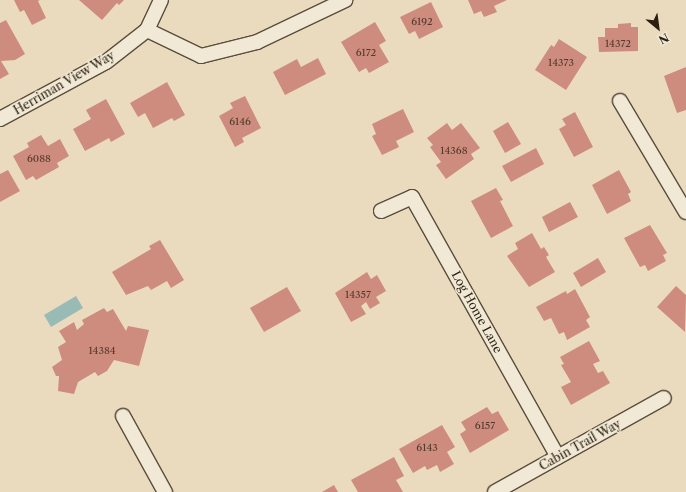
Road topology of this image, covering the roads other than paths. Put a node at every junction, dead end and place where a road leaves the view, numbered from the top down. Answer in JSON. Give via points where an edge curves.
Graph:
{"nodes":[{"id":1,"x":161,"y":0,"type":"edge"},
{"id":2,"x":345,"y":0,"type":"edge"},
{"id":3,"x":147,"y":30,"type":"junction"},
{"id":4,"x":620,"y":101,"type":"dead end"},
{"id":5,"x":0,"y":120,"type":"edge"},
{"id":6,"x":381,"y":211,"type":"dead end"},
{"id":7,"x":686,"y":212,"type":"edge"},
{"id":8,"x":664,"y":398,"type":"dead end"},
{"id":9,"x":123,"y":416,"type":"dead end"},
{"id":10,"x":558,"y":457,"type":"junction"},
{"id":11,"x":165,"y":492,"type":"edge"},
{"id":12,"x":495,"y":492,"type":"edge"}],
"edges":[{"from":1,"to":3,"type":"street"},
{"from":2,"to":3,"type":"street","via":[[257,42],[201,56]]},
{"from":3,"to":5,"type":"street","name":"Herriman View Way","via":[[106,62]]},
{"from":4,"to":7,"type":"street"},
{"from":6,"to":10,"type":"street","name":"Log Home Lane","via":[[412,197]]},
{"from":8,"to":10,"type":"street","name":"Cabin Trail Way"},
{"from":9,"to":11,"type":"street"},
{"from":10,"to":12,"type":"street","name":"Cabin Trail Way"}]}
